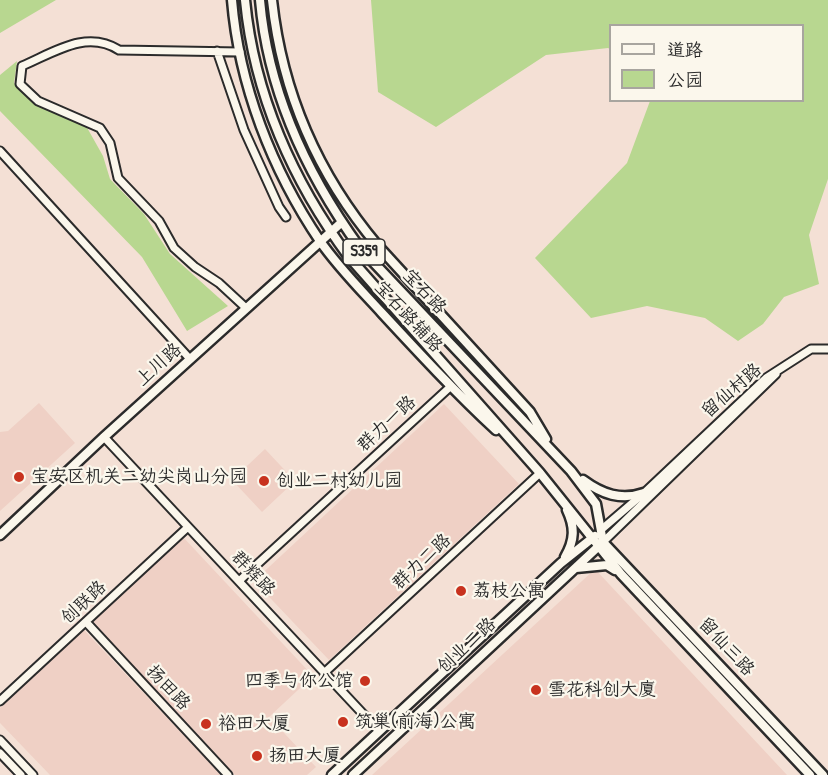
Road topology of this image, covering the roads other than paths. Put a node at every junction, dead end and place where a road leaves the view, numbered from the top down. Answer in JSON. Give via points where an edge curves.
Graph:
{"nodes":[{"id":1,"x":231,"y":0,"type":"edge"},
{"id":2,"x":245,"y":0,"type":"edge"},
{"id":3,"x":260,"y":0,"type":"edge"},
{"id":4,"x":272,"y":0,"type":"edge"},
{"id":5,"x":217,"y":51,"type":"junction"},
{"id":6,"x":240,"y":52,"type":"junction"},
{"id":7,"x":0,"y":151,"type":"edge"},
{"id":8,"x":286,"y":217,"type":"dead end"},
{"id":9,"x":342,"y":222,"type":"junction"},
{"id":10,"x":330,"y":232,"type":"junction"},
{"id":11,"x":320,"y":241,"type":"junction"},
{"id":12,"x":246,"y":308,"type":"junction"},
{"id":13,"x":828,"y":349,"type":"edge"},
{"id":14,"x":190,"y":359,"type":"junction"},
{"id":15,"x":780,"y":370,"type":"junction"},
{"id":16,"x":450,"y":387,"type":"junction"},
{"id":17,"x":104,"y":437,"type":"junction"},
{"id":18,"x":554,"y":452,"type":"junction"},
{"id":19,"x":534,"y":465,"type":"junction"},
{"id":20,"x":571,"y":471,"type":"junction"},
{"id":21,"x":540,"y":473,"type":"junction"},
{"id":22,"x":644,"y":492,"type":"junction"},
{"id":23,"x":562,"y":498,"type":"junction"},
{"id":24,"x":188,"y":527,"type":"junction"},
{"id":25,"x":602,"y":529,"type":"junction"},
{"id":26,"x":0,"y":535,"type":"edge"},
{"id":27,"x":592,"y":538,"type":"junction"},
{"id":28,"x":601,"y":544,"type":"junction"},
{"id":29,"x":561,"y":563,"type":"junction"},
{"id":30,"x":576,"y":568,"type":"junction"},
{"id":31,"x":621,"y":573,"type":"junction"},
{"id":32,"x":239,"y":582,"type":"junction"},
{"id":33,"x":86,"y":622,"type":"junction"},
{"id":34,"x":324,"y":672,"type":"junction"},
{"id":35,"x":0,"y":701,"type":"edge"},
{"id":36,"x":379,"y":731,"type":"junction"},
{"id":37,"x":0,"y":740,"type":"edge"},
{"id":38,"x":0,"y":753,"type":"edge"},
{"id":39,"x":21,"y":775,"type":"edge"},
{"id":40,"x":33,"y":775,"type":"edge"},
{"id":41,"x":228,"y":775,"type":"edge"},
{"id":42,"x":332,"y":775,"type":"edge"},
{"id":43,"x":353,"y":775,"type":"edge"},
{"id":44,"x":810,"y":775,"type":"edge"},
{"id":45,"x":823,"y":775,"type":"edge"}],
"edges":[{"from":1,"to":6,"type":"main road","name":"宝石路辅路"},
{"from":2,"to":10,"type":"main road","name":"宝石路","number":"S359","via":[[260,81],[278,136]]},
{"from":3,"to":9,"type":"main road","name":"宝石路","number":"S359","via":[[275,77],[292,130]]},
{"from":4,"to":18,"type":"main road","name":"宝石路辅路","via":[[280,57],[290,89],[303,127],[337,191],[378,246],[530,412]]},
{"from":5,"to":6,"type":"street"},
{"from":5,"to":8,"type":"street","via":[[244,130]]},
{"from":5,"to":12,"type":"street","via":[[119,50],[106,43],[84,41],[21,66],[20,84],[38,100],[100,128],[110,143],[118,178],[159,221],[174,248]]},
{"from":6,"to":11,"type":"main road","name":"宝石路辅路","via":[[266,141],[296,203]]},
{"from":7,"to":14,"type":"street"},
{"from":9,"to":10,"type":"main road","name":"上川路"},
{"from":9,"to":18,"type":"main road","name":"宝石路","number":"S359","via":[[360,248]]},
{"from":10,"to":11,"type":"main road","name":"上川路"},
{"from":10,"to":19,"type":"main road","name":"宝石路","number":"S359"},
{"from":11,"to":12,"type":"main road","name":"上川路"},
{"from":11,"to":16,"type":"main road","name":"宝石路辅路"},
{"from":12,"to":14,"type":"main road","name":"上川路"},
{"from":13,"to":15,"type":"street","via":[[812,349]]},
{"from":14,"to":17,"type":"main road","name":"上川路"},
{"from":15,"to":22,"type":"street","name":"留仙村路","via":[[766,378]]},
{"from":15,"to":28,"type":"street","name":"留仙村路"},
{"from":16,"to":19,"type":"main road","name":"宝石路辅路"},
{"from":16,"to":32,"type":"street","name":"群力一路"},
{"from":17,"to":24,"type":"street","name":"群辉路"},
{"from":17,"to":26,"type":"main road","name":"上川路"},
{"from":18,"to":20,"type":"main road","name":"宝石路","number":"S359"},
{"from":19,"to":21,"type":"main road","name":"宝石路","number":"S359"},
{"from":20,"to":22,"type":"main road","via":[[609,494],[629,497]]},
{"from":20,"to":25,"type":"main road","name":"宝石路","number":"S359","via":[[596,504]]},
{"from":21,"to":23,"type":"main road","name":"宝石路","number":"S359"},
{"from":21,"to":34,"type":"street","name":"群力二路"},
{"from":22,"to":25,"type":"street","name":"留仙村路"},
{"from":23,"to":27,"type":"main road","name":"宝石路"},
{"from":23,"to":29,"type":"main road","name":"创业二路","number":"S359","via":[[574,536]]},
{"from":24,"to":32,"type":"street","name":"群辉路"},
{"from":24,"to":33,"type":"street","name":"创联路"},
{"from":25,"to":27,"type":"main road","name":"创业二路","number":"S359"},
{"from":25,"to":28,"type":"main road","name":"宝石路","number":"S359"},
{"from":27,"to":28,"type":"main road","name":"宝石路"},
{"from":27,"to":29,"type":"main road","name":"创业二路","number":"S359"},
{"from":28,"to":30,"type":"main road","name":"创业二路"},
{"from":28,"to":31,"type":"main road","name":"留仙三路"},
{"from":28,"to":45,"type":"main road","name":"留仙三路"},
{"from":29,"to":36,"type":"main road","name":"创业二路","number":"S359"},
{"from":30,"to":31,"type":"main road","via":[[607,565]]},
{"from":30,"to":43,"type":"main road","name":"创业二路"},
{"from":31,"to":44,"type":"main road","name":"留仙三路"},
{"from":32,"to":34,"type":"street","name":"群辉路"},
{"from":33,"to":35,"type":"street","name":"创联路"},
{"from":33,"to":41,"type":"street","name":"扬田路"},
{"from":34,"to":36,"type":"street","name":"群辉路"},
{"from":36,"to":42,"type":"main road","name":"创业二路","number":"S359"},
{"from":37,"to":40,"type":"street"},
{"from":38,"to":39,"type":"street"}]}
